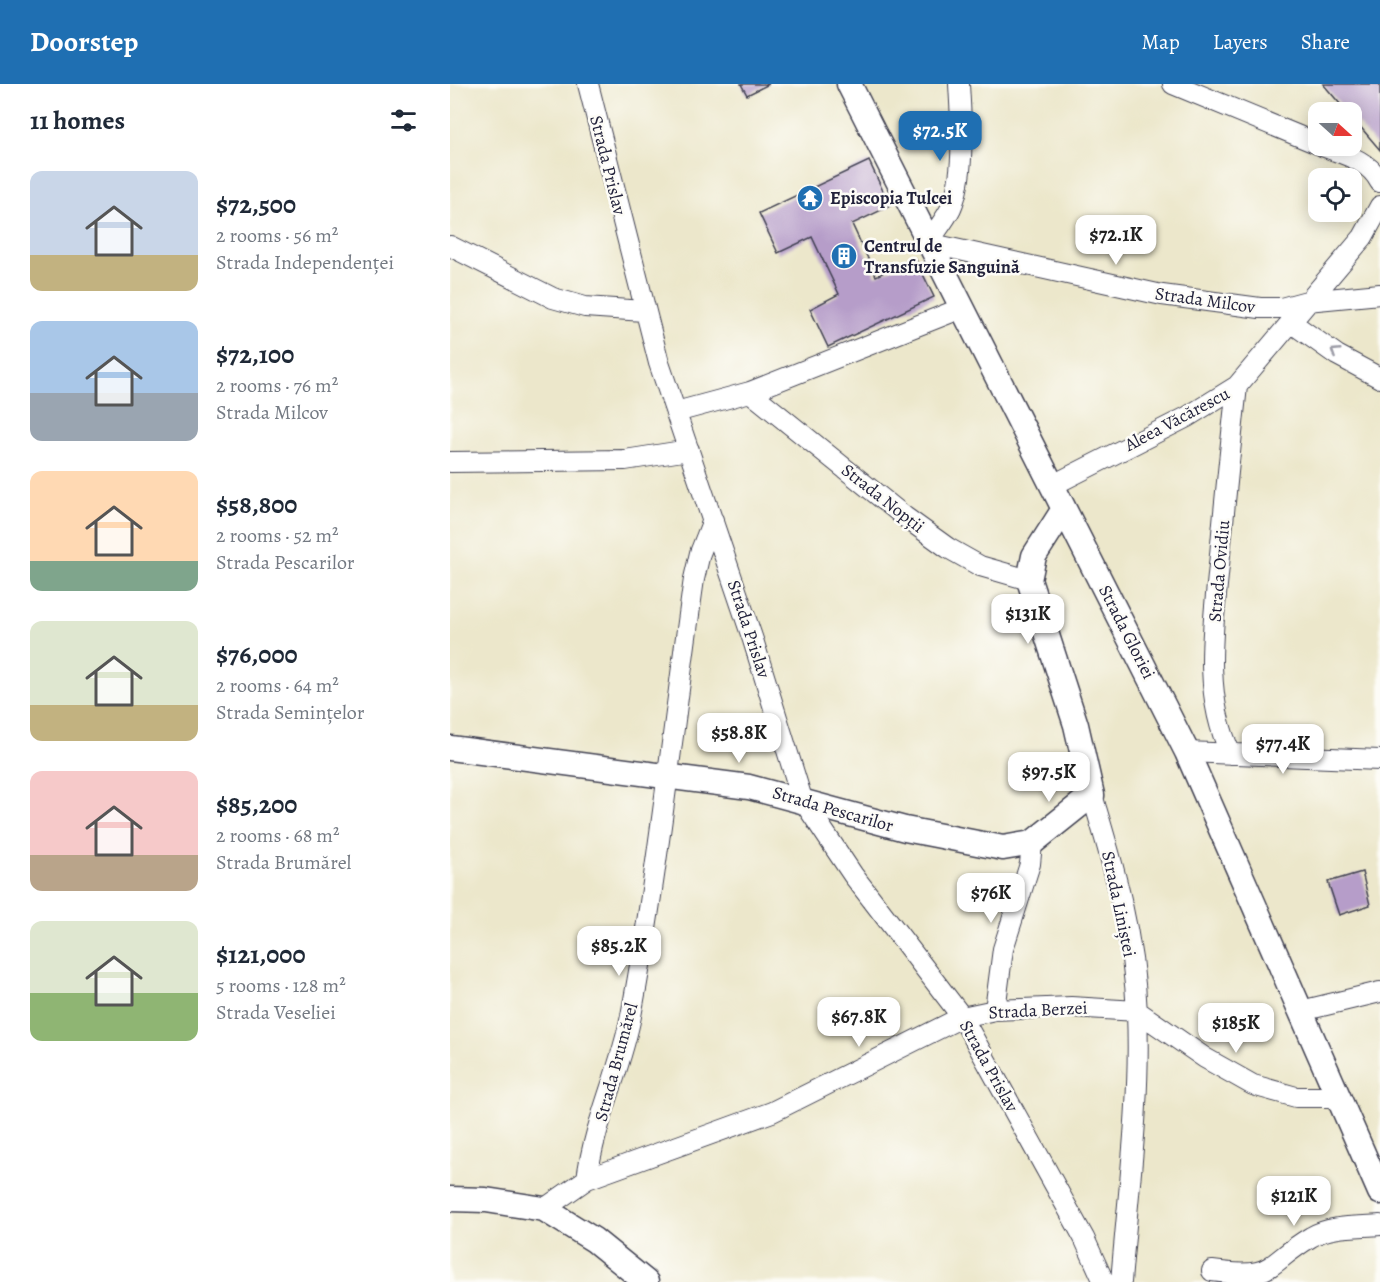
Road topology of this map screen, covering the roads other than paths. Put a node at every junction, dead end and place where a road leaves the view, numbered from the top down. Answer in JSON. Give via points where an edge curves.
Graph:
{"nodes":[{"id":1,"x":588,"y":84,"type":"edge"},
{"id":2,"x":849,"y":84,"type":"edge"},
{"id":3,"x":959,"y":84,"type":"edge"},
{"id":4,"x":1173,"y":84,"type":"edge"},
{"id":5,"x":1308,"y":140,"type":"edge"},
{"id":6,"x":1347,"y":156,"type":"edge"},
{"id":7,"x":1380,"y":182,"type":"edge"},
{"id":8,"x":1380,"y":206,"type":"edge"},
{"id":9,"x":928,"y":243,"type":"junction"},
{"id":10,"x":450,"y":246,"type":"edge"},
{"id":11,"x":1380,"y":294,"type":"edge"},
{"id":12,"x":1307,"y":301,"type":"junction"},
{"id":13,"x":962,"y":308,"type":"junction"},
{"id":14,"x":644,"y":311,"type":"junction"},
{"id":15,"x":1292,"y":323,"type":"junction"},
{"id":16,"x":1380,"y":378,"type":"edge"},
{"id":17,"x":1238,"y":386,"type":"junction"},
{"id":18,"x":750,"y":392,"type":"junction"},
{"id":19,"x":676,"y":412,"type":"junction"},
{"id":20,"x":689,"y":450,"type":"junction"},
{"id":21,"x":450,"y":462,"type":"edge"},
{"id":22,"x":1051,"y":486,"type":"junction"},
{"id":23,"x":1064,"y":508,"type":"junction"},
{"id":24,"x":713,"y":520,"type":"junction"},
{"id":25,"x":1029,"y":580,"type":"junction"},
{"id":26,"x":450,"y":748,"type":"edge"},
{"id":27,"x":1187,"y":752,"type":"junction"},
{"id":28,"x":1231,"y":754,"type":"junction"},
{"id":29,"x":1380,"y":760,"type":"edge"},
{"id":30,"x":667,"y":775,"type":"junction"},
{"id":31,"x":1092,"y":795,"type":"junction"},
{"id":32,"x":802,"y":799,"type":"junction"},
{"id":33,"x":1032,"y":843,"type":"junction"},
{"id":34,"x":1380,"y":992,"type":"edge"},
{"id":35,"x":995,"y":1010,"type":"junction"},
{"id":36,"x":1137,"y":1011,"type":"junction"},
{"id":37,"x":1301,"y":1011,"type":"junction"},
{"id":38,"x":962,"y":1017,"type":"junction"},
{"id":39,"x":1337,"y":1097,"type":"junction"},
{"id":40,"x":587,"y":1179,"type":"junction"},
{"id":41,"x":1380,"y":1192,"type":"edge"},
{"id":42,"x":450,"y":1199,"type":"edge"},
{"id":43,"x":544,"y":1209,"type":"junction"},
{"id":44,"x":1380,"y":1225,"type":"edge"},
{"id":45,"x":1212,"y":1271,"type":"dead end"},
{"id":46,"x":646,"y":1282,"type":"edge"},
{"id":47,"x":1104,"y":1282,"type":"edge"},
{"id":48,"x":1121,"y":1282,"type":"edge"}],
"edges":[{"from":1,"to":14,"type":"street","name":"Strada Prislav"},
{"from":2,"to":9,"type":"street","name":"Strada Gloriei"},
{"from":3,"to":9,"type":"street","via":[[962,135],[957,178],[951,208]]},
{"from":4,"to":5,"type":"street"},
{"from":6,"to":7,"type":"street","via":[[1375,172]]},
{"from":8,"to":12,"type":"street","name":"Aleea Văcărescu","via":[[1363,237]]},
{"from":9,"to":12,"type":"street","name":"Strada Milcov","via":[[1162,295],[1260,308],[1281,308]]},
{"from":9,"to":13,"type":"street","name":"Strada Gloriei"},
{"from":10,"to":14,"type":"street","via":[[553,298],[585,307]]},
{"from":11,"to":12,"type":"street","name":"Strada Milcov"},
{"from":12,"to":15,"type":"street","name":"Aleea Văcărescu"},
{"from":13,"to":18,"type":"street"},
{"from":13,"to":22,"type":"street","name":"Strada Gloriei"},
{"from":14,"to":19,"type":"street","name":"Strada Prislav"},
{"from":16,"to":15,"type":"street","one_way":true,"via":[[1337,355]]},
{"from":15,"to":17,"type":"street","name":"Aleea Văcărescu"},
{"from":17,"to":22,"type":"street","name":"Aleea Văcărescu","via":[[1187,417]]},
{"from":17,"to":28,"type":"street","name":"Strada Ovidiu","via":[[1211,675],[1220,727]]},
{"from":18,"to":19,"type":"street"},
{"from":18,"to":25,"type":"street","name":"Strada Nopții","via":[[948,548],[980,566]]},
{"from":19,"to":20,"type":"street","name":"Strada Prislav"},
{"from":20,"to":21,"type":"street","via":[[625,460]]},
{"from":20,"to":24,"type":"street","name":"Strada Prislav"},
{"from":22,"to":23,"type":"street","name":"Strada Gloriei"},
{"from":23,"to":25,"type":"street","via":[[1034,556]]},
{"from":23,"to":27,"type":"street","name":"Strada Gloriei"},
{"from":24,"to":30,"type":"street","name":"Strada Brumărel","via":[[694,579]]},
{"from":24,"to":32,"type":"street","name":"Strada Prislav"},
{"from":25,"to":31,"type":"street","name":"Strada Liniștei","via":[[1070,706]]},
{"from":26,"to":30,"type":"street","name":"Strada Pescarilor"},
{"from":27,"to":28,"type":"street"},
{"from":27,"to":37,"type":"street","name":"Strada Gloriei"},
{"from":28,"to":29,"type":"street"},
{"from":30,"to":32,"type":"street","name":"Strada Pescarilor"},
{"from":30,"to":40,"type":"street","name":"Strada Brumărel","via":[[651,904],[630,1020],[590,1154]]},
{"from":31,"to":33,"type":"street","name":"Strada Pescarilor"},
{"from":31,"to":36,"type":"street","name":"Strada Liniștei","via":[[1118,879]]},
{"from":32,"to":33,"type":"street","name":"Strada Pescarilor","via":[[872,821],[969,843],[1003,848]]},
{"from":32,"to":38,"type":"street","name":"Strada Prislav","via":[[853,875]]},
{"from":33,"to":35,"type":"street","via":[[1030,864],[1003,949]]},
{"from":34,"to":37,"type":"street"},
{"from":35,"to":36,"type":"street","name":"Strada Berzei","via":[[1071,1007]]},
{"from":35,"to":38,"type":"street","name":"Strada Berzei"},
{"from":36,"to":39,"type":"street","via":[[1252,1085],[1296,1097]]},
{"from":36,"to":48,"type":"street","name":"Strada Liniștei","via":[[1137,1074]]},
{"from":37,"to":39,"type":"street","name":"Strada Gloriei"},
{"from":38,"to":40,"type":"street","name":"Strada Berzei","via":[[772,1112]]},
{"from":38,"to":47,"type":"street","name":"Strada Prislav"},
{"from":39,"to":41,"type":"street","name":"Strada Gloriei"},
{"from":40,"to":43,"type":"street","name":"Strada Berzei"},
{"from":42,"to":43,"type":"street"},
{"from":43,"to":46,"type":"street","via":[[594,1240]]},
{"from":44,"to":45,"type":"street","via":[[1330,1230],[1312,1236],[1271,1268],[1256,1274]]}]}
